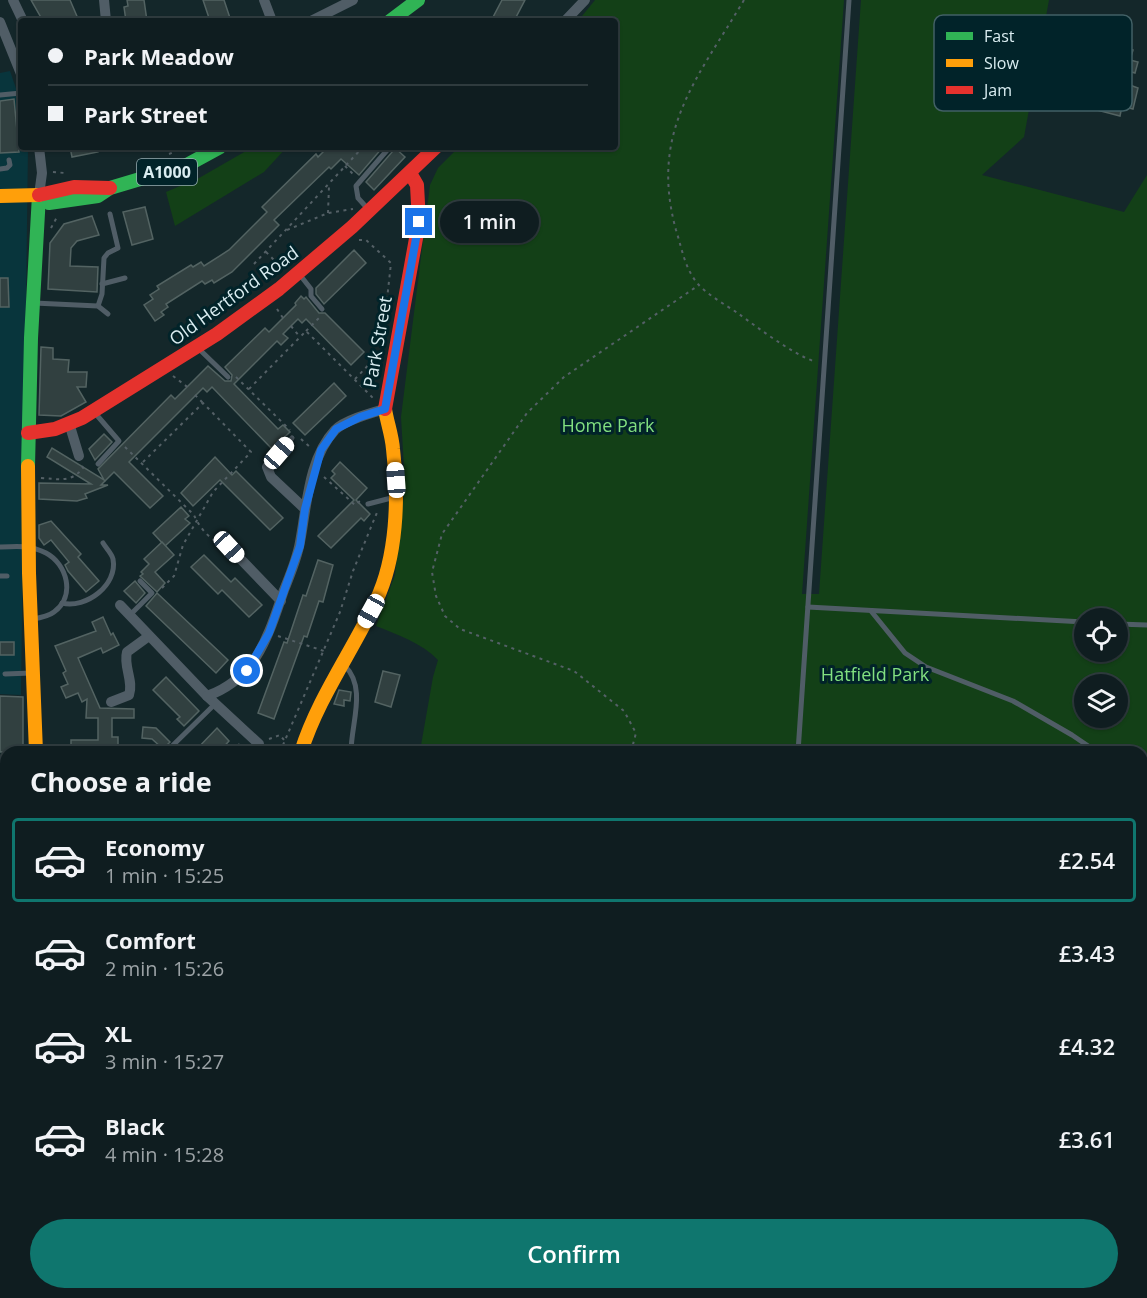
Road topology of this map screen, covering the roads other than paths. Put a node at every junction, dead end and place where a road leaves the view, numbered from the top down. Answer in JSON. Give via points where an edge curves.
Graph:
{"nodes":[{"id":1,"x":14,"y":0,"type":"edge"},
{"id":2,"x":104,"y":0,"type":"edge"},
{"id":3,"x":264,"y":0,"type":"edge"},
{"id":4,"x":353,"y":0,"type":"edge"},
{"id":5,"x":418,"y":0,"type":"edge"},
{"id":6,"x":585,"y":0,"type":"edge"},
{"id":7,"x":849,"y":0,"type":"edge"},
{"id":8,"x":22,"y":18,"type":"edge"},
{"id":9,"x":106,"y":18,"type":"edge"},
{"id":10,"x":271,"y":18,"type":"edge"},
{"id":11,"x":317,"y":18,"type":"edge"},
{"id":12,"x":394,"y":18,"type":"edge"},
{"id":13,"x":568,"y":18,"type":"edge"},
{"id":14,"x":0,"y":22,"type":"edge"},
{"id":15,"x":18,"y":67,"type":"edge"},
{"id":16,"x":18,"y":93,"type":"edge"},
{"id":17,"x":0,"y":95,"type":"edge"},
{"id":18,"x":39,"y":150,"type":"edge"},
{"id":19,"x":215,"y":150,"type":"edge"},
{"id":20,"x":387,"y":150,"type":"edge"},
{"id":21,"x":433,"y":150,"type":"edge"},
{"id":22,"x":9,"y":160,"type":"dead end"},
{"id":23,"x":0,"y":169,"type":"edge"},
{"id":24,"x":410,"y":173,"type":"junction"},
{"id":25,"x":39,"y":195,"type":"junction"},
{"id":26,"x":0,"y":196,"type":"edge"},
{"id":27,"x":369,"y":210,"type":"junction"},
{"id":28,"x":110,"y":214,"type":"dead end"},
{"id":29,"x":296,"y":276,"type":"junction"},
{"id":30,"x":124,"y":278,"type":"dead end"},
{"id":31,"x":102,"y":285,"type":"junction"},
{"id":32,"x":33,"y":303,"type":"junction"},
{"id":33,"x":98,"y":306,"type":"junction"},
{"id":34,"x":322,"y":309,"type":"road end"},
{"id":35,"x":108,"y":314,"type":"dead end"},
{"id":36,"x":198,"y":348,"type":"junction"},
{"id":37,"x":228,"y":377,"type":"road end"},
{"id":38,"x":385,"y":409,"type":"junction"},
{"id":39,"x":93,"y":411,"type":"junction"},
{"id":40,"x":69,"y":423,"type":"junction"},
{"id":41,"x":28,"y":433,"type":"junction"},
{"id":42,"x":292,"y":438,"type":"dead end"},
{"id":43,"x":79,"y":456,"type":"road end"},
{"id":44,"x":98,"y":464,"type":"dead end"},
{"id":45,"x":267,"y":467,"type":"joint"},
{"id":46,"x":397,"y":497,"type":"junction"},
{"id":47,"x":368,"y":504,"type":"dead end"},
{"id":48,"x":305,"y":509,"type":"junction"},
{"id":49,"x":103,"y":543,"type":"dead end"},
{"id":50,"x":28,"y":546,"type":"junction"},
{"id":51,"x":0,"y":547,"type":"edge"},
{"id":52,"x":229,"y":547,"type":"road end"},
{"id":53,"x":140,"y":581,"type":"dead end"},
{"id":54,"x":281,"y":601,"type":"junction"},
{"id":55,"x":62,"y":603,"type":"junction"},
{"id":56,"x":120,"y":605,"type":"dead end"},
{"id":57,"x":808,"y":607,"type":"junction"},
{"id":58,"x":872,"y":611,"type":"junction"},
{"id":59,"x":131,"y":614,"type":"junction"},
{"id":60,"x":30,"y":620,"type":"junction"},
{"id":61,"x":1074,"y":621,"type":"edge"},
{"id":62,"x":1128,"y":624,"type":"edge"},
{"id":63,"x":1147,"y":625,"type":"edge"},
{"id":64,"x":149,"y":636,"type":"junction"},
{"id":65,"x":342,"y":662,"type":"junction"},
{"id":66,"x":33,"y":673,"type":"junction"},
{"id":67,"x":5,"y":674,"type":"dead end"},
{"id":68,"x":211,"y":700,"type":"junction"},
{"id":69,"x":111,"y":702,"type":"dead end"},
{"id":70,"x":258,"y":744,"type":"road end"},
{"id":71,"x":35,"y":746,"type":"edge"},
{"id":72,"x":171,"y":746,"type":"edge"},
{"id":73,"x":303,"y":746,"type":"edge"},
{"id":74,"x":352,"y":746,"type":"edge"},
{"id":75,"x":798,"y":746,"type":"edge"},
{"id":76,"x":1088,"y":746,"type":"edge"}],
"edges":[{"from":1,"to":8,"type":"street"},
{"from":2,"to":9,"type":"street"},
{"from":3,"to":10,"type":"street"},
{"from":4,"to":11,"type":"street"},
{"from":5,"to":12,"type":"street"},
{"from":6,"to":13,"type":"street"},
{"from":7,"to":57,"type":"lane"},
{"from":14,"to":15,"type":"street"},
{"from":16,"to":17,"type":"lane"},
{"from":18,"to":25,"type":"street"},
{"from":19,"to":25,"type":"street","number":"A1000","via":[[188,165],[110,188],[98,196],[49,203]]},
{"from":20,"to":27,"type":"lane","via":[[359,181],[358,198]]},
{"from":21,"to":24,"type":"street","name":"Old Hertford Road"},
{"from":22,"to":23,"type":"lane","via":[[8,168]]},
{"from":24,"to":27,"type":"street","name":"Old Hertford Road"},
{"from":24,"to":38,"type":"street","name":"Park Street","via":[[417,185],[419,222]]},
{"from":25,"to":26,"type":"street"},
{"from":25,"to":32,"type":"street"},
{"from":27,"to":29,"type":"street","name":"Old Hertford Road"},
{"from":28,"to":31,"type":"lane","via":[[118,249],[104,258]]},
{"from":29,"to":34,"type":"lane","via":[[311,289],[311,296]]},
{"from":29,"to":36,"type":"street","name":"Old Hertford Road"},
{"from":30,"to":31,"type":"lane"},
{"from":31,"to":33,"type":"lane"},
{"from":32,"to":33,"type":"lane"},
{"from":32,"to":41,"type":"street"},
{"from":33,"to":35,"type":"lane"},
{"from":36,"to":37,"type":"lane"},
{"from":36,"to":39,"type":"street","name":"Old Hertford Road"},
{"from":38,"to":46,"type":"street","name":"Park Street"},
{"from":38,"to":48,"type":"street","via":[[336,429],[321,450]]},
{"from":39,"to":40,"type":"street","name":"Old Hertford Road"},
{"from":39,"to":44,"type":"lane","via":[[119,441]]},
{"from":40,"to":41,"type":"street","name":"Old Hertford Road","via":[[53,430]]},
{"from":40,"to":43,"type":"street"},
{"from":41,"to":50,"type":"street"},
{"from":42,"to":45,"type":"lane"},
{"from":45,"to":48,"type":"street","via":[[271,477]]},
{"from":46,"to":47,"type":"lane"},
{"from":46,"to":65,"type":"street","name":"Park Street","via":[[389,565],[377,600]]},
{"from":48,"to":54,"type":"street","via":[[300,546]]},
{"from":49,"to":55,"type":"lane","via":[[113,558],[109,582],[86,602]]},
{"from":50,"to":51,"type":"lane"},
{"from":50,"to":55,"type":"lane","via":[[56,560],[65,575],[68,589]]},
{"from":50,"to":60,"type":"street"},
{"from":52,"to":54,"type":"street"},
{"from":53,"to":59,"type":"lane","via":[[152,594]]},
{"from":54,"to":68,"type":"street","via":[[255,660],[236,682]]},
{"from":55,"to":60,"type":"lane","via":[[54,612]]},
{"from":56,"to":59,"type":"street"},
{"from":57,"to":58,"type":"lane"},
{"from":57,"to":75,"type":"lane"},
{"from":58,"to":61,"type":"lane"},
{"from":58,"to":76,"type":"lane","via":[[905,652],[926,667],[1013,701]]},
{"from":59,"to":64,"type":"street"},
{"from":60,"to":66,"type":"street"},
{"from":62,"to":63,"type":"lane"},
{"from":64,"to":68,"type":"street"},
{"from":64,"to":69,"type":"street","via":[[127,652],[125,660],[132,689],[129,695]]},
{"from":65,"to":73,"type":"street","name":"Park Street"},
{"from":65,"to":74,"type":"lane","via":[[354,674],[357,692]]},
{"from":66,"to":67,"type":"lane"},
{"from":66,"to":71,"type":"street"},
{"from":68,"to":70,"type":"street"},
{"from":68,"to":72,"type":"lane"}]}
